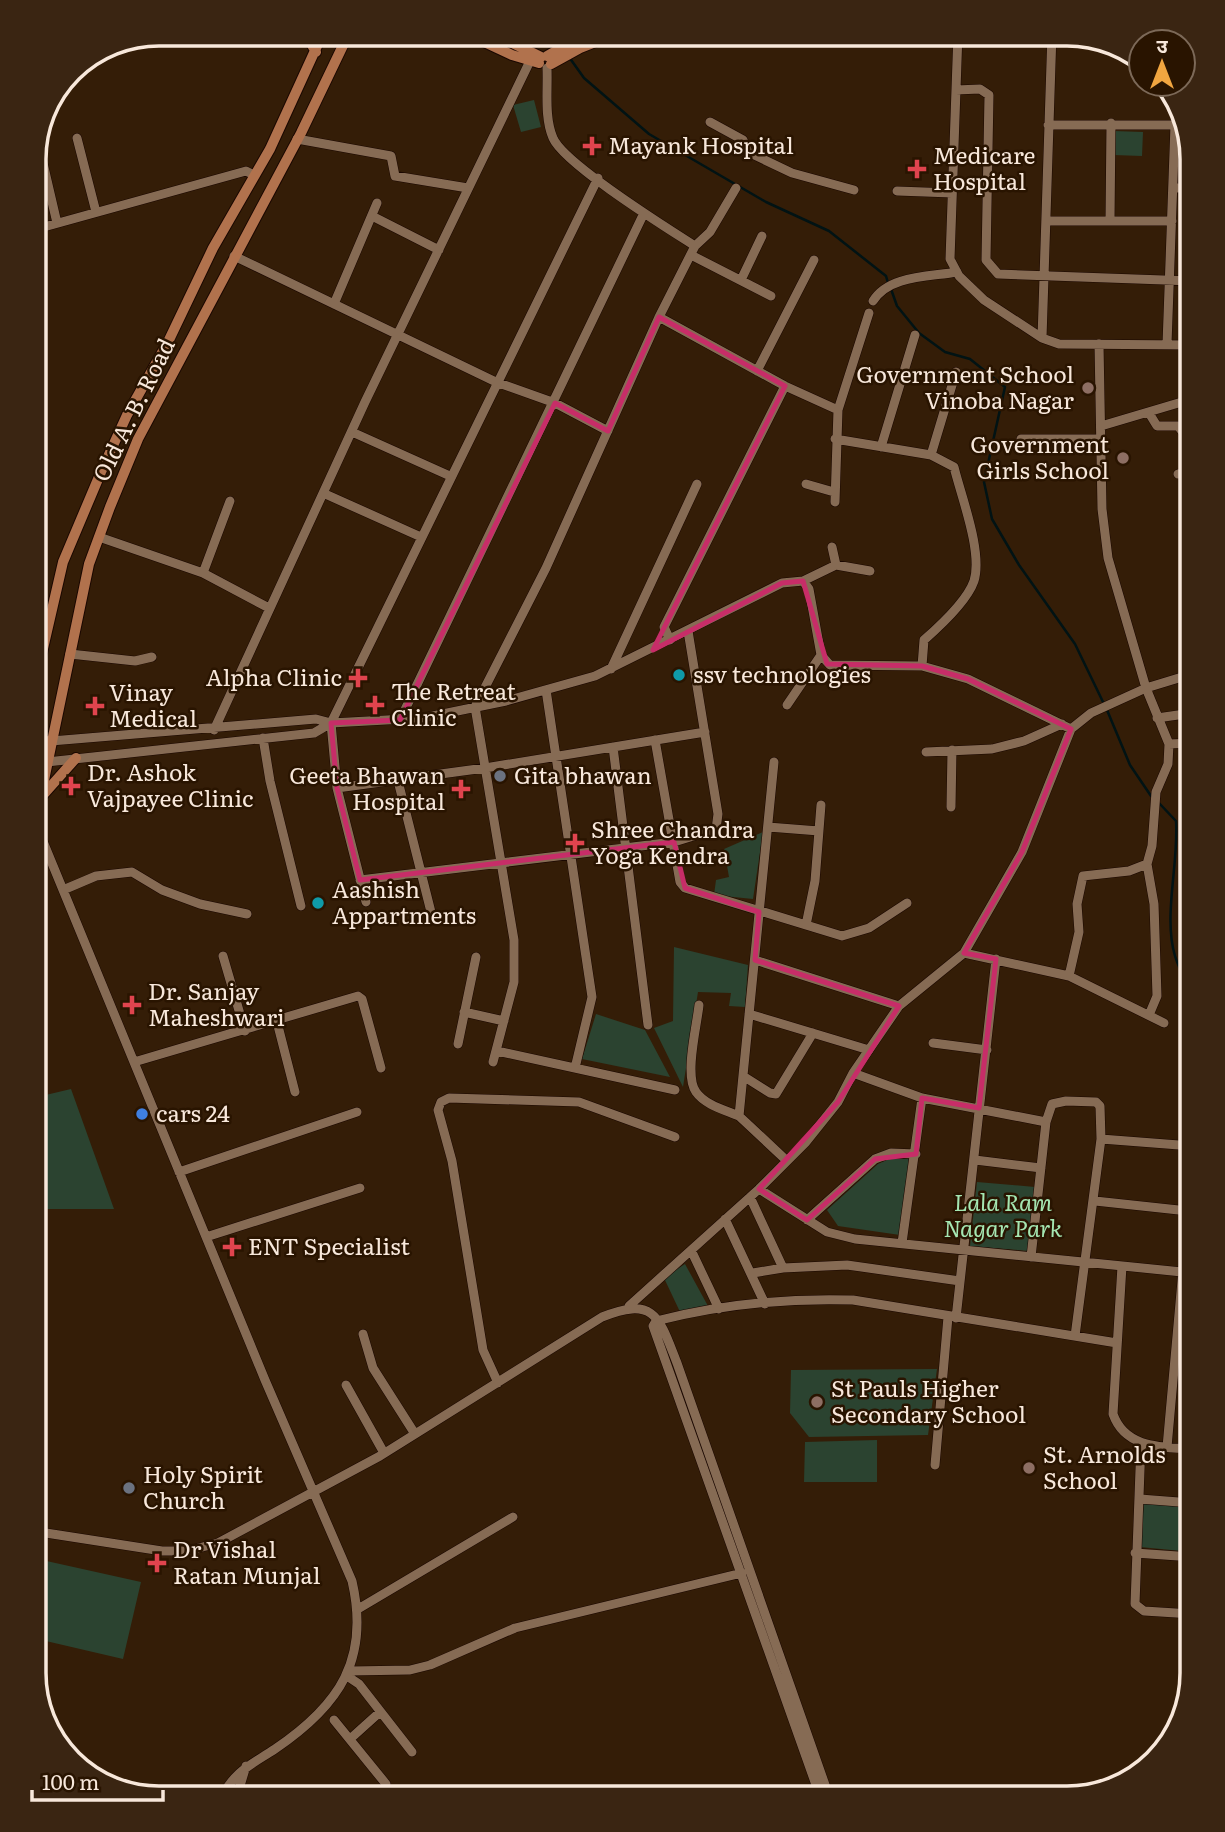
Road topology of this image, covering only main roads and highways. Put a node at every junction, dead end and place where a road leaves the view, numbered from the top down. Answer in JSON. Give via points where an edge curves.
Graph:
{"nodes":[{"id":1,"x":313,"y":46,"type":"edge"},
{"id":2,"x":318,"y":46,"type":"edge"},
{"id":3,"x":343,"y":46,"type":"edge"},
{"id":4,"x":506,"y":46,"type":"edge"},
{"id":5,"x":520,"y":46,"type":"edge"},
{"id":6,"x":572,"y":46,"type":"edge"},
{"id":7,"x":316,"y":52,"type":"junction"},
{"id":8,"x":547,"y":59,"type":"junction"},
{"id":9,"x":46,"y":636,"type":"edge"},
{"id":10,"x":46,"y":741,"type":"edge"},
{"id":11,"x":51,"y":741,"type":"junction"},
{"id":12,"x":76,"y":758,"type":"road end"},
{"id":13,"x":47,"y":762,"type":"joint"},
{"id":14,"x":46,"y":767,"type":"edge"},
{"id":15,"x":46,"y":791,"type":"edge"}],
"edges":[{"from":1,"to":7,"type":"main road"},
{"from":2,"to":7,"type":"main road","name":"Old A. B. Road"},
{"from":3,"to":11,"type":"main road","name":"Old A. B. Road","via":[[138,439],[89,564]]},
{"from":4,"to":8,"type":"main road"},
{"from":5,"to":8,"type":"main road"},
{"from":6,"to":8,"type":"main road"},
{"from":7,"to":9,"type":"main road","name":"Old A. B. Road","via":[[270,149],[127,415],[63,562]]},
{"from":10,"to":11,"type":"main road"},
{"from":11,"to":13,"type":"main road","name":"Old A. B. Road"},
{"from":12,"to":15,"type":"main road"},
{"from":13,"to":14,"type":"main road","name":"Old A. B. Road"}]}
